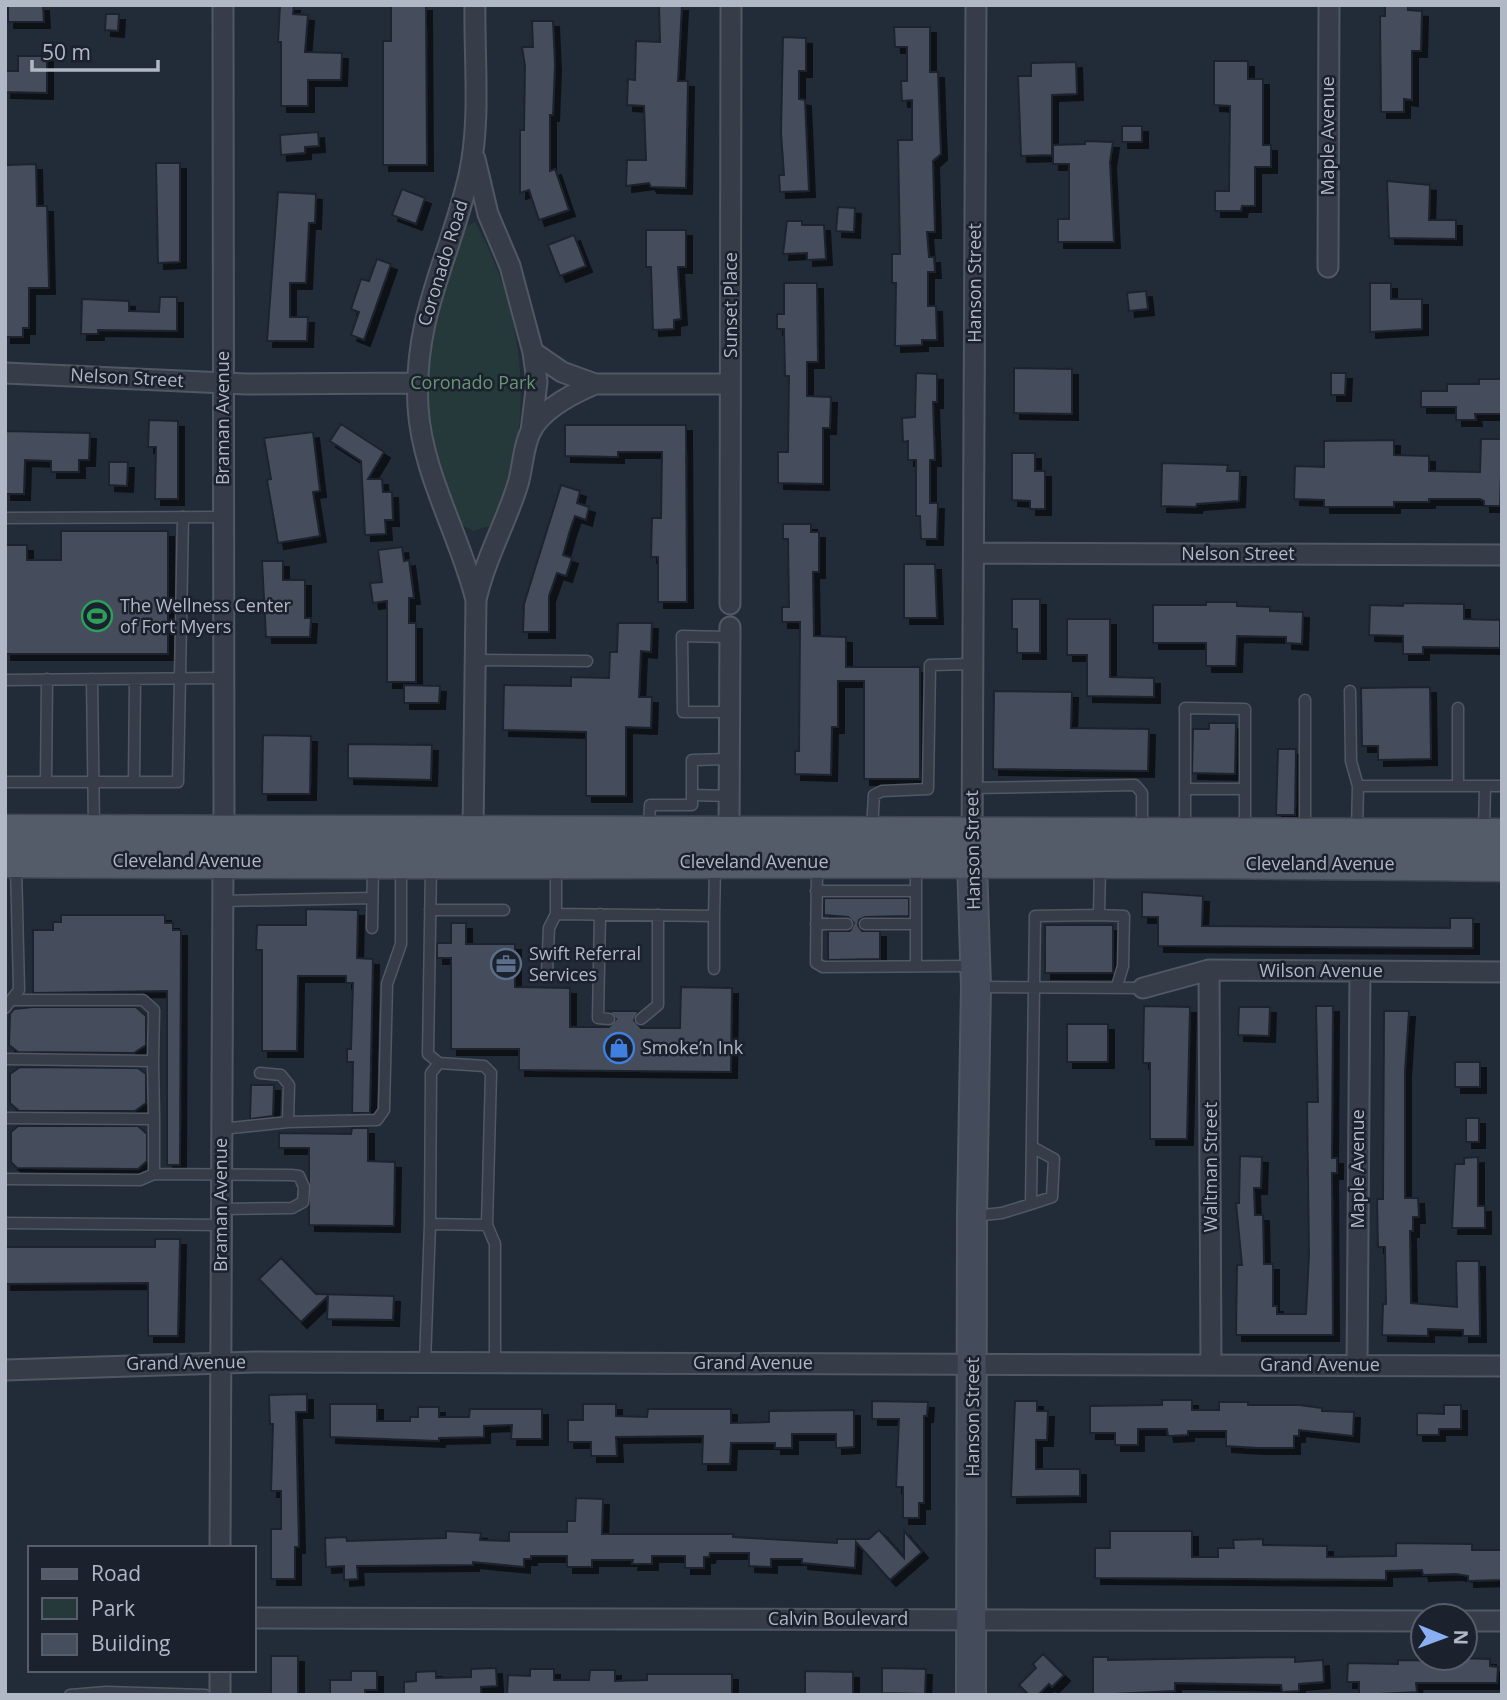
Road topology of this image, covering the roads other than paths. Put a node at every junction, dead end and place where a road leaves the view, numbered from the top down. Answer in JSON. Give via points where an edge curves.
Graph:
{"nodes":[{"id":1,"x":223,"y":5,"type":"edge"},
{"id":2,"x":475,"y":5,"type":"edge"},
{"id":3,"x":731,"y":5,"type":"edge"},
{"id":4,"x":976,"y":5,"type":"edge"},
{"id":5,"x":1328,"y":5,"type":"edge"},
{"id":6,"x":474,"y":150,"type":"junction"},
{"id":7,"x":1328,"y":267,"type":"dead end"},
{"id":8,"x":533,"y":352,"type":"junction"},
{"id":9,"x":5,"y":373,"type":"edge"},
{"id":10,"x":417,"y":383,"type":"junction"},
{"id":11,"x":223,"y":384,"type":"junction"},
{"id":12,"x":595,"y":384,"type":"junction"},
{"id":13,"x":730,"y":384,"type":"junction"},
{"id":14,"x":531,"y":432,"type":"junction"},
{"id":15,"x":183,"y":517,"type":"junction"},
{"id":16,"x":223,"y":517,"type":"junction"},
{"id":17,"x":5,"y":518,"type":"edge"},
{"id":18,"x":496,"y":539,"type":"junction"},
{"id":19,"x":457,"y":540,"type":"junction"},
{"id":20,"x":974,"y":553,"type":"junction"},
{"id":21,"x":1502,"y":555,"type":"edge"},
{"id":22,"x":476,"y":600,"type":"junction"},
{"id":23,"x":730,"y":604,"type":"dead end"},
{"id":24,"x":729,"y":632,"type":"joint"},
{"id":25,"x":476,"y":660,"type":"junction"},
{"id":26,"x":587,"y":661,"type":"dead end"},
{"id":27,"x":973,"y":664,"type":"junction"},
{"id":28,"x":180,"y":678,"type":"junction"},
{"id":29,"x":223,"y":678,"type":"junction"},
{"id":30,"x":47,"y":679,"type":"junction"},
{"id":31,"x":92,"y":679,"type":"junction"},
{"id":32,"x":135,"y":679,"type":"junction"},
{"id":33,"x":5,"y":680,"type":"edge"},
{"id":34,"x":1350,"y":691,"type":"dead end"},
{"id":35,"x":1305,"y":700,"type":"dead end"},
{"id":36,"x":1458,"y":708,"type":"dead end"},
{"id":37,"x":729,"y":712,"type":"junction"},
{"id":38,"x":729,"y":759,"type":"junction"},
{"id":39,"x":5,"y":782,"type":"edge"},
{"id":40,"x":46,"y":782,"type":"junction"},
{"id":41,"x":93,"y":782,"type":"junction"},
{"id":42,"x":134,"y":782,"type":"junction"},
{"id":43,"x":1358,"y":786,"type":"junction"},
{"id":44,"x":1458,"y":786,"type":"junction"},
{"id":45,"x":1485,"y":786,"type":"junction"},
{"id":46,"x":1502,"y":786,"type":"edge"},
{"id":47,"x":972,"y":788,"type":"junction"},
{"id":48,"x":1186,"y":789,"type":"junction"},
{"id":49,"x":1245,"y":789,"type":"junction"},
{"id":50,"x":692,"y":795,"type":"junction"},
{"id":51,"x":729,"y":796,"type":"junction"},
{"id":52,"x":5,"y":831,"type":"edge"},
{"id":53,"x":94,"y":831,"type":"junction"},
{"id":54,"x":474,"y":832,"type":"junction"},
{"id":55,"x":729,"y":832,"type":"junction"},
{"id":56,"x":873,"y":832,"type":"junction"},
{"id":57,"x":649,"y":833,"type":"junction"},
{"id":58,"x":1143,"y":833,"type":"junction"},
{"id":59,"x":1185,"y":833,"type":"junction"},
{"id":60,"x":1245,"y":833,"type":"junction"},
{"id":61,"x":1305,"y":834,"type":"junction"},
{"id":62,"x":1357,"y":834,"type":"junction"},
{"id":63,"x":1493,"y":835,"type":"edge"},
{"id":64,"x":224,"y":847,"type":"junction"},
{"id":65,"x":972,"y":848,"type":"junction"},
{"id":66,"x":916,"y":860,"type":"junction"},
{"id":67,"x":10,"y":861,"type":"edge"},
{"id":68,"x":402,"y":862,"type":"junction"},
{"id":69,"x":556,"y":863,"type":"junction"},
{"id":70,"x":715,"y":863,"type":"junction"},
{"id":71,"x":1100,"y":863,"type":"junction"},
{"id":72,"x":1502,"y":865,"type":"edge"},
{"id":73,"x":817,"y":877,"type":"junction"},
{"id":74,"x":915,"y":891,"type":"junction"},
{"id":75,"x":372,"y":898,"type":"junction"},
{"id":76,"x":222,"y":901,"type":"junction"},
{"id":77,"x":430,"y":910,"type":"junction"},
{"id":78,"x":504,"y":910,"type":"dead end"},
{"id":79,"x":556,"y":914,"type":"junction"},
{"id":80,"x":600,"y":914,"type":"junction"},
{"id":81,"x":658,"y":915,"type":"junction"},
{"id":82,"x":1099,"y":915,"type":"junction"},
{"id":83,"x":714,"y":916,"type":"junction"},
{"id":84,"x":843,"y":921,"type":"dead end"},
{"id":85,"x":867,"y":921,"type":"dead end"},
{"id":86,"x":816,"y":924,"type":"junction"},
{"id":87,"x":916,"y":924,"type":"junction"},
{"id":88,"x":372,"y":928,"type":"dead end"},
{"id":89,"x":916,"y":967,"type":"junction"},
{"id":90,"x":714,"y":969,"type":"dead end"},
{"id":91,"x":1209,"y":970,"type":"junction"},
{"id":92,"x":1360,"y":972,"type":"junction"},
{"id":93,"x":1502,"y":972,"type":"edge"},
{"id":94,"x":547,"y":974,"type":"dead end"},
{"id":95,"x":976,"y":976,"type":"junction"},
{"id":96,"x":1117,"y":986,"type":"junction"},
{"id":97,"x":1035,"y":987,"type":"junction"},
{"id":98,"x":1143,"y":988,"type":"joint"},
{"id":99,"x":8,"y":1004,"type":"edge"},
{"id":100,"x":609,"y":1019,"type":"dead end"},
{"id":101,"x":641,"y":1019,"type":"dead end"},
{"id":102,"x":5,"y":1059,"type":"edge"},
{"id":103,"x":153,"y":1061,"type":"junction"},
{"id":104,"x":439,"y":1063,"type":"junction"},
{"id":105,"x":260,"y":1073,"type":"dead end"},
{"id":106,"x":5,"y":1118,"type":"edge"},
{"id":107,"x":154,"y":1119,"type":"junction"},
{"id":108,"x":288,"y":1122,"type":"junction"},
{"id":109,"x":222,"y":1129,"type":"junction"},
{"id":110,"x":1034,"y":1148,"type":"junction"},
{"id":111,"x":154,"y":1174,"type":"junction"},
{"id":112,"x":221,"y":1174,"type":"junction"},
{"id":113,"x":5,"y":1178,"type":"edge"},
{"id":114,"x":1031,"y":1204,"type":"junction"},
{"id":115,"x":972,"y":1216,"type":"junction"},
{"id":116,"x":221,"y":1217,"type":"junction"},
{"id":117,"x":5,"y":1223,"type":"edge"},
{"id":118,"x":430,"y":1224,"type":"junction"},
{"id":119,"x":487,"y":1225,"type":"junction"},
{"id":120,"x":220,"y":1363,"type":"junction"},
{"id":121,"x":425,"y":1363,"type":"junction"},
{"id":122,"x":495,"y":1363,"type":"junction"},
{"id":123,"x":974,"y":1363,"type":"junction"},
{"id":124,"x":1211,"y":1365,"type":"junction"},
{"id":125,"x":1357,"y":1366,"type":"junction"},
{"id":126,"x":1502,"y":1366,"type":"edge"},
{"id":127,"x":5,"y":1370,"type":"edge"},
{"id":128,"x":220,"y":1546,"type":"edge"},
{"id":129,"x":256,"y":1618,"type":"edge"},
{"id":130,"x":972,"y":1619,"type":"junction"},
{"id":131,"x":1409,"y":1621,"type":"edge"},
{"id":132,"x":1479,"y":1621,"type":"edge"},
{"id":133,"x":1502,"y":1621,"type":"edge"},
{"id":134,"x":220,"y":1672,"type":"edge"},
{"id":135,"x":70,"y":1695,"type":"edge"},
{"id":136,"x":205,"y":1695,"type":"edge"},
{"id":137,"x":220,"y":1695,"type":"edge"},
{"id":138,"x":971,"y":1695,"type":"edge"}],
"edges":[{"from":1,"to":11,"type":"street","name":"Braman Avenue"},
{"from":2,"to":6,"type":"street","name":"Coronado Road"},
{"from":3,"to":13,"type":"street","name":"Sunset Place"},
{"from":4,"to":20,"type":"street","name":"Hanson Street"},
{"from":5,"to":7,"type":"street","name":"Maple Avenue"},
{"from":6,"to":8,"type":"street","name":"Coronado Road","via":[[488,214],[510,267]]},
{"from":6,"to":10,"type":"street","name":"Coronado Road","via":[[429,298]]},
{"from":8,"to":12,"type":"street","via":[[562,372]]},
{"from":8,"to":14,"type":"street","name":"Coronado Road","via":[[537,383]]},
{"from":9,"to":11,"type":"street","name":"Nelson Street"},
{"from":10,"to":11,"type":"street","name":"Nelson Street"},
{"from":10,"to":19,"type":"street","name":"Coronado Road","via":[[425,448]]},
{"from":11,"to":16,"type":"street","name":"Braman Avenue"},
{"from":12,"to":13,"type":"street"},
{"from":12,"to":14,"type":"street","via":[[543,416]]},
{"from":13,"to":23,"type":"street","name":"Sunset Place"},
{"from":14,"to":18,"type":"street","name":"Coronado Road","via":[[519,482]]},
{"from":15,"to":16,"type":"lane"},
{"from":15,"to":17,"type":"lane"},
{"from":15,"to":28,"type":"lane"},
{"from":16,"to":29,"type":"street","name":"Braman Avenue"},
{"from":18,"to":19,"type":"street"},
{"from":18,"to":22,"type":"street","name":"Coronado Road"},
{"from":19,"to":22,"type":"street","name":"Coronado Road"},
{"from":20,"to":21,"type":"street","name":"Nelson Street"},
{"from":20,"to":27,"type":"street","name":"Hanson Street"},
{"from":22,"to":25,"type":"street","name":"Coronado Road"},
{"from":24,"to":37,"type":"street"},
{"from":24,"to":37,"type":"lane","via":[[682,636],[683,712]]},
{"from":25,"to":26,"type":"lane"},
{"from":25,"to":54,"type":"street","name":"Coronado Road"},
{"from":27,"to":47,"type":"street","name":"Hanson Street"},
{"from":27,"to":56,"type":"lane","via":[[930,665],[928,789],[874,795]]},
{"from":28,"to":29,"type":"lane"},
{"from":28,"to":32,"type":"lane"},
{"from":28,"to":42,"type":"lane","via":[[178,782]]},
{"from":29,"to":64,"type":"street","name":"Braman Avenue"},
{"from":30,"to":31,"type":"lane"},
{"from":30,"to":33,"type":"lane"},
{"from":30,"to":40,"type":"lane"},
{"from":31,"to":32,"type":"lane"},
{"from":31,"to":41,"type":"lane"},
{"from":32,"to":42,"type":"lane"},
{"from":34,"to":43,"type":"lane","via":[[1351,761]]},
{"from":35,"to":61,"type":"lane"},
{"from":36,"to":44,"type":"lane"},
{"from":37,"to":38,"type":"street"},
{"from":38,"to":50,"type":"lane","via":[[692,760]]},
{"from":38,"to":51,"type":"street"},
{"from":39,"to":40,"type":"lane"},
{"from":40,"to":41,"type":"lane"},
{"from":41,"to":42,"type":"lane"},
{"from":41,"to":53,"type":"lane"},
{"from":43,"to":44,"type":"lane"},
{"from":43,"to":62,"type":"lane"},
{"from":44,"to":45,"type":"lane"},
{"from":45,"to":46,"type":"lane"},
{"from":45,"to":63,"type":"lane"},
{"from":47,"to":58,"type":"lane","via":[[1135,785],[1142,793]]},
{"from":47,"to":65,"type":"street","name":"Hanson Street"},
{"from":48,"to":49,"type":"lane"},
{"from":48,"to":49,"type":"lane","via":[[1185,708],[1245,709]]},
{"from":48,"to":59,"type":"lane"},
{"from":49,"to":60,"type":"lane"},
{"from":50,"to":51,"type":"lane"},
{"from":50,"to":57,"type":"lane","via":[[692,805],[650,805]]},
{"from":51,"to":55,"type":"street"},
{"from":52,"to":53,"type":"main road","name":"Cleveland Avenue"},
{"from":53,"to":64,"type":"main road","name":"Cleveland Avenue"},
{"from":54,"to":57,"type":"main road","name":"Cleveland Avenue"},
{"from":54,"to":64,"type":"main road","name":"Cleveland Avenue","via":[[292,832],[249,847]]},
{"from":55,"to":56,"type":"main road","name":"Cleveland Avenue"},
{"from":55,"to":57,"type":"main road","name":"Cleveland Avenue"},
{"from":56,"to":65,"type":"main road","name":"Cleveland Avenue"},
{"from":58,"to":59,"type":"main road","name":"Cleveland Avenue"},
{"from":58,"to":65,"type":"main road","name":"Cleveland Avenue"},
{"from":59,"to":60,"type":"main road","name":"Cleveland Avenue"},
{"from":60,"to":61,"type":"main road","name":"Cleveland Avenue"},
{"from":61,"to":62,"type":"main road","name":"Cleveland Avenue"},
{"from":62,"to":63,"type":"main road","name":"Cleveland Avenue"},
{"from":64,"to":67,"type":"main road","name":"Cleveland Avenue","via":[[154,861]]},
{"from":64,"to":68,"type":"main road","name":"Cleveland Avenue"},
{"from":64,"to":76,"type":"street","name":"Braman Avenue"},
{"from":65,"to":66,"type":"main road","name":"Cleveland Avenue"},
{"from":65,"to":71,"type":"main road","name":"Cleveland Avenue"},
{"from":65,"to":95,"type":"street","name":"Hanson Street"},
{"from":66,"to":73,"type":"main road","name":"Cleveland Avenue"},
{"from":66,"to":74,"type":"lane"},
{"from":67,"to":99,"type":"lane","via":[[19,990]]},
{"from":68,"to":69,"type":"main road","name":"Cleveland Avenue"},
{"from":68,"to":75,"type":"lane"},
{"from":68,"to":77,"type":"lane"},
{"from":68,"to":108,"type":"lane","via":[[401,935],[387,984],[384,1110],[377,1120]]},
{"from":69,"to":70,"type":"main road","name":"Cleveland Avenue"},
{"from":69,"to":79,"type":"lane"},
{"from":70,"to":73,"type":"main road","name":"Cleveland Avenue"},
{"from":70,"to":83,"type":"lane"},
{"from":71,"to":72,"type":"main road","name":"Cleveland Avenue"},
{"from":71,"to":82,"type":"lane"},
{"from":73,"to":74,"type":"lane","via":[[841,893]]},
{"from":73,"to":86,"type":"lane"},
{"from":74,"to":87,"type":"lane"},
{"from":75,"to":76,"type":"lane"},
{"from":75,"to":88,"type":"lane"},
{"from":76,"to":109,"type":"street","name":"Braman Avenue"},
{"from":77,"to":78,"type":"lane"},
{"from":77,"to":104,"type":"lane","via":[[428,1054]]},
{"from":79,"to":80,"type":"lane"},
{"from":79,"to":94,"type":"lane","via":[[549,928]]},
{"from":80,"to":81,"type":"lane"},
{"from":80,"to":100,"type":"lane","via":[[598,1018]]},
{"from":81,"to":83,"type":"lane"},
{"from":81,"to":101,"type":"lane","via":[[658,1005]]},
{"from":82,"to":96,"type":"lane","via":[[1125,916]]},
{"from":82,"to":97,"type":"lane","via":[[1035,916]]},
{"from":83,"to":90,"type":"lane"},
{"from":84,"to":86,"type":"lane"},
{"from":85,"to":87,"type":"lane"},
{"from":86,"to":89,"type":"lane","via":[[816,964]]},
{"from":87,"to":89,"type":"lane"},
{"from":89,"to":95,"type":"lane"},
{"from":91,"to":92,"type":"street","name":"Wilson Avenue"},
{"from":91,"to":98,"type":"street","name":"Wilson Avenue"},
{"from":91,"to":124,"type":"street","name":"Waltman Street"},
{"from":92,"to":93,"type":"street","name":"Wilson Avenue"},
{"from":92,"to":125,"type":"street","name":"Maple Avenue"},
{"from":95,"to":97,"type":"lane"},
{"from":95,"to":115,"type":"street","name":"Hanson Street"},
{"from":96,"to":97,"type":"lane"},
{"from":96,"to":98,"type":"lane"},
{"from":97,"to":110,"type":"lane"},
{"from":99,"to":103,"type":"lane","via":[[143,1000],[153,1010]]},
{"from":102,"to":103,"type":"lane"},
{"from":103,"to":107,"type":"lane"},
{"from":104,"to":118,"type":"lane","via":[[431,1073]]},
{"from":104,"to":119,"type":"lane","via":[[484,1066],[491,1073]]},
{"from":105,"to":108,"type":"lane","via":[[281,1075],[289,1085]]},
{"from":106,"to":107,"type":"lane"},
{"from":107,"to":111,"type":"lane"},
{"from":108,"to":109,"type":"lane"},
{"from":109,"to":112,"type":"street","name":"Braman Avenue"},
{"from":110,"to":114,"type":"lane"},
{"from":110,"to":114,"type":"lane","via":[[1054,1158],[1052,1197]]},
{"from":111,"to":112,"type":"lane"},
{"from":111,"to":113,"type":"lane","via":[[140,1180]]},
{"from":112,"to":116,"type":"street","name":"Braman Avenue"},
{"from":112,"to":116,"type":"lane","via":[[299,1176],[304,1187],[303,1202],[292,1208]]},
{"from":114,"to":115,"type":"lane"},
{"from":115,"to":123,"type":"street","name":"Hanson Street"},
{"from":116,"to":117,"type":"lane"},
{"from":116,"to":120,"type":"street","name":"Braman Avenue"},
{"from":118,"to":119,"type":"lane"},
{"from":118,"to":121,"type":"lane"},
{"from":119,"to":122,"type":"lane","via":[[495,1244]]},
{"from":120,"to":121,"type":"street","name":"Grand Avenue"},
{"from":120,"to":127,"type":"street","name":"Grand Avenue"},
{"from":120,"to":128,"type":"street","name":"Braman Avenue"},
{"from":121,"to":122,"type":"street","name":"Grand Avenue"},
{"from":122,"to":123,"type":"street","name":"Grand Avenue"},
{"from":123,"to":124,"type":"street","name":"Grand Avenue"},
{"from":123,"to":130,"type":"street","name":"Hanson Street"},
{"from":124,"to":125,"type":"street","name":"Grand Avenue"},
{"from":125,"to":126,"type":"street","name":"Grand Avenue"},
{"from":129,"to":130,"type":"street","name":"Calvin Boulevard"},
{"from":130,"to":131,"type":"street","name":"Calvin Boulevard"},
{"from":130,"to":138,"type":"street","name":"Hanson Street"},
{"from":132,"to":133,"type":"street"},
{"from":134,"to":137,"type":"street"},
{"from":135,"to":136,"type":"lane"}]}
